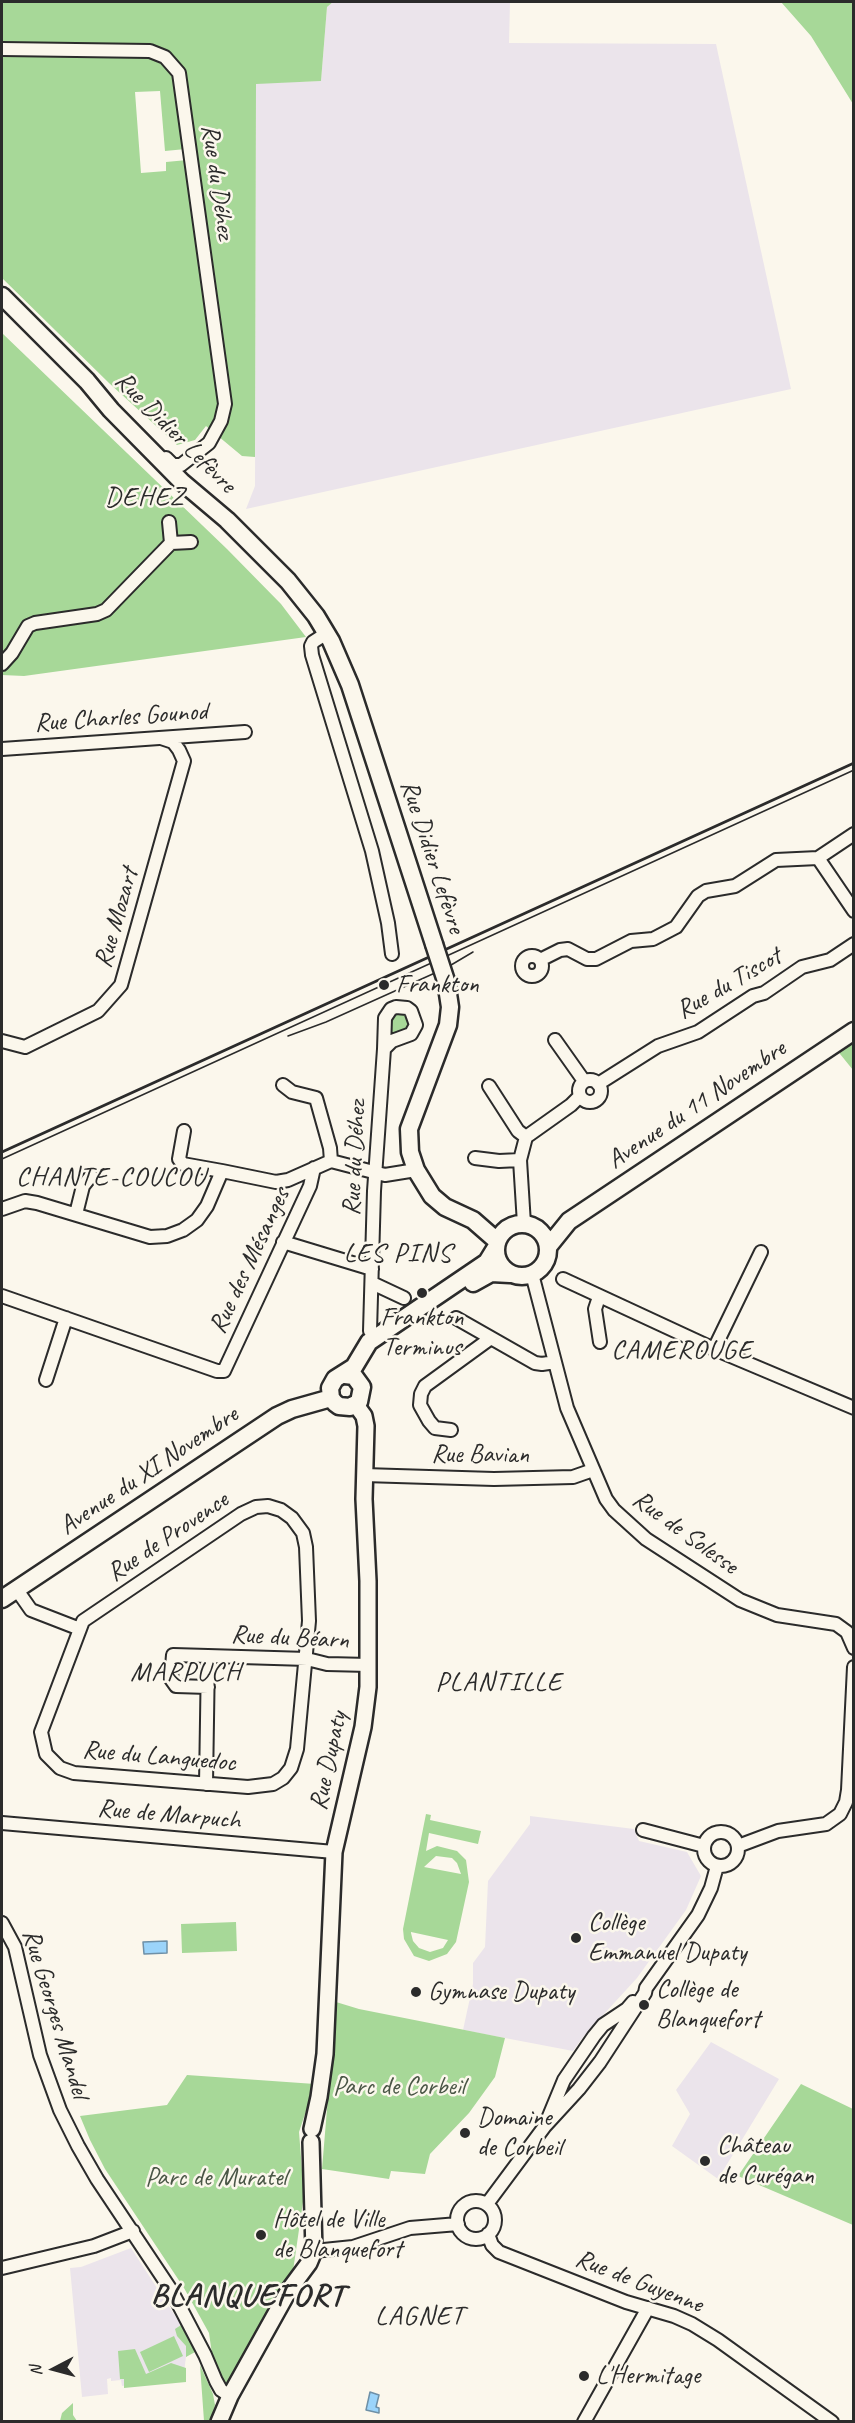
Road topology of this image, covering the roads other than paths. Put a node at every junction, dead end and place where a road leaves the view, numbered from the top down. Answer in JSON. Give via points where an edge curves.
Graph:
{"nodes":[{"id":1,"x":2,"y":49,"type":"edge"},
{"id":2,"x":2,"y":296,"type":"edge"},
{"id":3,"x":87,"y":381,"type":"junction"},
{"id":4,"x":133,"y":432,"type":"junction"},
{"id":5,"x":181,"y":465,"type":"junction"},
{"id":6,"x":227,"y":520,"type":"junction"},
{"id":7,"x":169,"y":522,"type":"dead end"},
{"id":8,"x":191,"y":542,"type":"dead end"},
{"id":9,"x":171,"y":543,"type":"junction"},
{"id":10,"x":327,"y":633,"type":"junction"},
{"id":11,"x":2,"y":664,"type":"edge"},
{"id":12,"x":244,"y":732,"type":"dead end"},
{"id":13,"x":161,"y":738,"type":"junction"},
{"id":14,"x":2,"y":749,"type":"edge"},
{"id":15,"x":854,"y":834,"type":"edge"},
{"id":16,"x":818,"y":858,"type":"junction"},
{"id":17,"x":854,"y":911,"type":"edge"},
{"id":18,"x":854,"y":945,"type":"edge"},
{"id":19,"x":392,"y":954,"type":"dead end"},
{"id":20,"x":540,"y":960,"type":"dead end"},
{"id":21,"x":854,"y":1031,"type":"edge"},
{"id":22,"x":555,"y":1040,"type":"dead end"},
{"id":23,"x":2,"y":1041,"type":"edge"},
{"id":24,"x":384,"y":1049,"type":"dead end"},
{"id":25,"x":584,"y":1081,"type":"junction"},
{"id":26,"x":598,"y":1084,"type":"junction"},
{"id":27,"x":283,"y":1085,"type":"dead end"},
{"id":28,"x":489,"y":1086,"type":"dead end"},
{"id":29,"x":580,"y":1096,"type":"junction"},
{"id":30,"x":184,"y":1131,"type":"dead end"},
{"id":31,"x":526,"y":1137,"type":"junction"},
{"id":32,"x":475,"y":1158,"type":"dead end"},
{"id":33,"x":520,"y":1160,"type":"junction"},
{"id":34,"x":331,"y":1161,"type":"junction"},
{"id":35,"x":314,"y":1168,"type":"junction"},
{"id":36,"x":416,"y":1170,"type":"junction"},
{"id":37,"x":222,"y":1171,"type":"junction"},
{"id":38,"x":376,"y":1173,"type":"junction"},
{"id":39,"x":91,"y":1176,"type":"dead end"},
{"id":40,"x":2,"y":1209,"type":"edge"},
{"id":41,"x":76,"y":1214,"type":"junction"},
{"id":42,"x":569,"y":1221,"type":"junction"},
{"id":43,"x":531,"y":1226,"type":"junction"},
{"id":44,"x":500,"y":1239,"type":"junction"},
{"id":45,"x":283,"y":1242,"type":"junction"},
{"id":46,"x":548,"y":1247,"type":"junction"},
{"id":47,"x":761,"y":1252,"type":"dead end"},
{"id":48,"x":372,"y":1269,"type":"junction"},
{"id":49,"x":510,"y":1274,"type":"junction"},
{"id":50,"x":532,"y":1274,"type":"junction"},
{"id":51,"x":563,"y":1279,"type":"dead end"},
{"id":52,"x":372,"y":1283,"type":"junction"},
{"id":53,"x":2,"y":1296,"type":"edge"},
{"id":54,"x":599,"y":1297,"type":"junction"},
{"id":55,"x":404,"y":1298,"type":"dead end"},
{"id":56,"x":66,"y":1318,"type":"junction"},
{"id":57,"x":456,"y":1318,"type":"dead end"},
{"id":58,"x":370,"y":1331,"type":"dead end"},
{"id":59,"x":491,"y":1338,"type":"junction"},
{"id":60,"x":600,"y":1342,"type":"dead end"},
{"id":61,"x":714,"y":1349,"type":"junction"},
{"id":62,"x":555,"y":1362,"type":"junction"},
{"id":63,"x":345,"y":1375,"type":"junction"},
{"id":64,"x":46,"y":1380,"type":"dead end"},
{"id":65,"x":362,"y":1388,"type":"junction"},
{"id":66,"x":332,"y":1398,"type":"junction"},
{"id":67,"x":356,"y":1405,"type":"junction"},
{"id":68,"x":854,"y":1408,"type":"edge"},
{"id":69,"x":451,"y":1430,"type":"dead end"},
{"id":70,"x":593,"y":1470,"type":"junction"},
{"id":71,"x":364,"y":1475,"type":"junction"},
{"id":72,"x":17,"y":1590,"type":"junction"},
{"id":73,"x":2,"y":1599,"type":"edge"},
{"id":74,"x":80,"y":1629,"type":"junction"},
{"id":75,"x":850,"y":1629,"type":"edge"},
{"id":76,"x":854,"y":1648,"type":"edge"},
{"id":77,"x":208,"y":1656,"type":"junction"},
{"id":78,"x":307,"y":1659,"type":"junction"},
{"id":79,"x":369,"y":1665,"type":"junction"},
{"id":80,"x":854,"y":1667,"type":"edge"},
{"id":81,"x":208,"y":1687,"type":"junction"},
{"id":82,"x":206,"y":1784,"type":"junction"},
{"id":83,"x":2,"y":1823,"type":"edge"},
{"id":84,"x":643,"y":1830,"type":"dead end"},
{"id":85,"x":704,"y":1846,"type":"junction"},
{"id":86,"x":738,"y":1846,"type":"junction"},
{"id":87,"x":333,"y":1852,"type":"junction"},
{"id":88,"x":717,"y":1866,"type":"junction"},
{"id":89,"x":2,"y":1923,"type":"edge"},
{"id":90,"x":646,"y":1988,"type":"junction"},
{"id":91,"x":603,"y":2025,"type":"junction"},
{"id":92,"x":617,"y":2035,"type":"junction"},
{"id":93,"x":570,"y":2071,"type":"junction"},
{"id":94,"x":584,"y":2084,"type":"junction"},
{"id":95,"x":545,"y":2126,"type":"junction"},
{"id":96,"x":487,"y":2204,"type":"junction"},
{"id":97,"x":458,"y":2224,"type":"junction"},
{"id":98,"x":133,"y":2231,"type":"junction"},
{"id":99,"x":488,"y":2234,"type":"junction"},
{"id":100,"x":314,"y":2251,"type":"junction"},
{"id":101,"x":2,"y":2268,"type":"edge"},
{"id":102,"x":648,"y":2308,"type":"junction"},
{"id":103,"x":230,"y":2396,"type":"junction"},
{"id":104,"x":219,"y":2421,"type":"edge"},
{"id":105,"x":584,"y":2421,"type":"edge"},
{"id":106,"x":832,"y":2421,"type":"edge"}],
"edges":[{"from":1,"to":5,"type":"street","name":"Rue du Déhez","via":[[150,51],[165,57],[179,73],[225,404],[221,421],[208,443]]},
{"from":2,"to":3,"type":"main road","name":"Rue Didier Lefèvre"},
{"from":3,"to":4,"type":"main road","name":"Rue Didier Lefèvre"},
{"from":3,"to":5,"type":"main road","name":"Rue Didier Lefèvre"},
{"from":4,"to":5,"type":"street","via":[[146,438],[173,465]]},
{"from":4,"to":6,"type":"main road","name":"Rue Didier Lefèvre","via":[[193,493]]},
{"from":5,"to":6,"type":"main road","name":"Rue Didier Lefèvre"},
{"from":6,"to":10,"type":"main road","name":"Rue Didier Lefèvre","via":[[288,581]]},
{"from":7,"to":9,"type":"street"},
{"from":8,"to":9,"type":"street"},
{"from":9,"to":11,"type":"street","via":[[106,609],[28,626]]},
{"from":10,"to":19,"type":"street","via":[[313,642],[312,655],[372,851]]},
{"from":10,"to":36,"type":"main road","name":"Rue Didier Lefèvre","bridge":true,"via":[[350,685],[446,981],[450,1007],[446,1033],[409,1129]]},
{"from":12,"to":13,"type":"street","name":"Rue Charles Gounod"},
{"from":13,"to":14,"type":"street","name":"Rue Charles Gounod"},
{"from":13,"to":23,"type":"street","name":"Rue Mozart","via":[[173,742],[184,761],[121,985],[98,1011],[26,1047]]},
{"from":15,"to":16,"type":"street"},
{"from":16,"to":17,"type":"street"},
{"from":16,"to":20,"type":"street","via":[[776,860],[735,886],[706,891],[676,927],[653,939],[631,941],[596,960],[568,949]]},
{"from":18,"to":26,"type":"street","name":"Rue du Tiscot","via":[[830,960],[802,967],[698,1032],[658,1046]]},
{"from":21,"to":42,"type":"main road","name":"Avenue du 11 Novembre"},
{"from":22,"to":25,"type":"street"},
{"from":24,"to":38,"type":"street","name":"Rue du Déhez"},
{"from":25,"to":26,"type":"street"},
{"from":25,"to":29,"type":"street","via":[[579,1088]]},
{"from":26,"to":29,"type":"street","name":"Rue du Tiscot","via":[[601,1091],[594,1101]]},
{"from":27,"to":34,"type":"street","via":[[292,1092],[316,1098]]},
{"from":28,"to":31,"type":"street"},
{"from":29,"to":31,"type":"street","name":"Rue du Tiscot"},
{"from":30,"to":37,"type":"street","via":[[179,1159],[183,1164]]},
{"from":31,"to":33,"type":"street"},
{"from":32,"to":33,"type":"street"},
{"from":33,"to":43,"type":"street"},
{"from":34,"to":35,"type":"street"},
{"from":34,"to":38,"type":"street"},
{"from":35,"to":37,"type":"street","via":[[276,1182]]},
{"from":35,"to":45,"type":"street","name":"Rue des Mésanges","via":[[310,1186]]},
{"from":36,"to":38,"type":"street","via":[[385,1176]]},
{"from":36,"to":44,"type":"main road","name":"Rue Didier Lefèvre","via":[[432,1196],[445,1207]]},
{"from":37,"to":41,"type":"street","via":[[207,1206],[196,1220],[166,1236],[150,1237]]},
{"from":38,"to":48,"type":"street","name":"Rue du Déhez"},
{"from":39,"to":41,"type":"street","via":[[83,1186]]},
{"from":40,"to":41,"type":"street","via":[[25,1201]]},
{"from":42,"to":43,"type":"main road","name":"Avenue du 11 Novembre"},
{"from":42,"to":46,"type":"main road","name":"Avenue du 11 Novembre"},
{"from":43,"to":44,"type":"main road"},
{"from":43,"to":46,"type":"main road"},
{"from":44,"to":49,"type":"main road","via":[[498,1263]]},
{"from":44,"to":63,"type":"main road","via":[[486,1262],[376,1335]]},
{"from":45,"to":48,"type":"street"},
{"from":45,"to":56,"type":"street","name":"Rue des Mésanges","via":[[224,1371]]},
{"from":46,"to":50,"type":"main road","via":[[544,1263]]},
{"from":47,"to":61,"type":"street"},
{"from":48,"to":52,"type":"street","name":"Rue du Déhez"},
{"from":49,"to":50,"type":"main road"},
{"from":49,"to":65,"type":"main road","via":[[486,1275],[383,1343],[369,1357]]},
{"from":50,"to":62,"type":"street","name":"Rue de Solesse"},
{"from":51,"to":54,"type":"street"},
{"from":52,"to":55,"type":"street"},
{"from":52,"to":58,"type":"street","name":"Rue du Déhez"},
{"from":53,"to":56,"type":"street"},
{"from":54,"to":60,"type":"street","via":[[595,1309]]},
{"from":54,"to":61,"type":"street","via":[[611,1299]]},
{"from":56,"to":64,"type":"street"},
{"from":57,"to":59,"type":"street"},
{"from":59,"to":62,"type":"street","via":[[535,1363]]},
{"from":59,"to":69,"type":"street","via":[[425,1386],[421,1394],[420,1405],[429,1421],[435,1428]]},
{"from":61,"to":68,"type":"street"},
{"from":62,"to":70,"type":"street","name":"Rue de Solesse","via":[[567,1408]]},
{"from":63,"to":65,"type":"main road","via":[[354,1376]]},
{"from":63,"to":66,"type":"main road","via":[[332,1383]]},
{"from":65,"to":67,"type":"main road"},
{"from":66,"to":67,"type":"main road","via":[[339,1406]]},
{"from":66,"to":72,"type":"main road","name":"Avenue du XI Novembre","via":[[277,1416]]},
{"from":67,"to":71,"type":"street","name":"Rue Dupaty","via":[[366,1420]]},
{"from":70,"to":71,"type":"street","name":"Rue Bavian","via":[[573,1477],[494,1479]]},
{"from":70,"to":75,"type":"street","name":"Rue de Solesse","via":[[606,1499],[625,1522],[716,1586],[760,1610]]},
{"from":71,"to":79,"type":"street","name":"Rue Dupaty"},
{"from":72,"to":73,"type":"main road","name":"Avenue du XI Novembre"},
{"from":72,"to":74,"type":"street","via":[[31,1610]]},
{"from":74,"to":78,"type":"street","name":"Rue de Provence","via":[[83,1621],[241,1514],[268,1506],[292,1518],[303,1533],[309,1621]]},
{"from":74,"to":82,"type":"street","name":"Rue du Languedoc","via":[[41,1732],[53,1762],[67,1772]]},
{"from":75,"to":76,"type":"street","name":"Rue de Solesse"},
{"from":77,"to":78,"type":"street","name":"Rue du Béarn"},
{"from":77,"to":81,"type":"street","name":"Rue du Béarn"},
{"from":77,"to":81,"type":"street","name":"Rue du Béarn","via":[[173,1655],[171,1679],[177,1686]]},
{"from":78,"to":79,"type":"street","name":"Rue du Béarn","via":[[327,1664]]},
{"from":78,"to":82,"type":"street","name":"Rue du Languedoc","via":[[297,1749],[283,1778],[260,1787]]},
{"from":79,"to":87,"type":"street","name":"Rue Dupaty","via":[[363,1727]]},
{"from":80,"to":86,"type":"street","via":[[848,1790],[840,1814],[826,1824],[778,1831]]},
{"from":81,"to":82,"type":"street","name":"Rue du Béarn"},
{"from":83,"to":87,"type":"street","name":"Rue de Marpuch"},
{"from":84,"to":85,"type":"street"},
{"from":85,"to":86,"type":"street","via":[[708,1837],[722,1832],[732,1836]]},
{"from":85,"to":88,"type":"street","via":[[708,1861]]},
{"from":86,"to":88,"type":"street","via":[[733,1862]]},
{"from":87,"to":100,"type":"street","name":"Rue Dupaty","via":[[325,2054],[312,2135]]},
{"from":88,"to":90,"type":"street","via":[[702,1909]]},
{"from":89,"to":98,"type":"street","name":"Rue Georges Mandel","via":[[15,1947],[35,2040],[60,2110],[86,2161]]},
{"from":90,"to":91,"type":"street","via":[[627,2009]]},
{"from":90,"to":92,"type":"street"},
{"from":91,"to":92,"type":"street","via":[[617,2031]]},
{"from":91,"to":93,"type":"street"},
{"from":92,"to":94,"type":"street"},
{"from":93,"to":94,"type":"street","via":[[572,2080]]},
{"from":93,"to":95,"type":"street"},
{"from":94,"to":95,"type":"street"},
{"from":95,"to":96,"type":"street"},
{"from":96,"to":97,"type":"street","via":[[475,2201],[463,2206]]},
{"from":96,"to":99,"type":"street","via":[[495,2219]]},
{"from":97,"to":99,"type":"street","via":[[470,2237]]},
{"from":97,"to":100,"type":"street","via":[[410,2228],[353,2247]]},
{"from":98,"to":101,"type":"street","via":[[94,2246]]},
{"from":98,"to":103,"type":"street","name":"Rue Georges Mandel","via":[[171,2290],[221,2390]]},
{"from":99,"to":102,"type":"street","name":"Rue de Guyenne","via":[[500,2252]]},
{"from":100,"to":103,"type":"street"},
{"from":102,"to":105,"type":"street"},
{"from":102,"to":106,"type":"street","name":"Rue de Guyenne","via":[[674,2316],[718,2340]]},
{"from":103,"to":104,"type":"street"}]}
